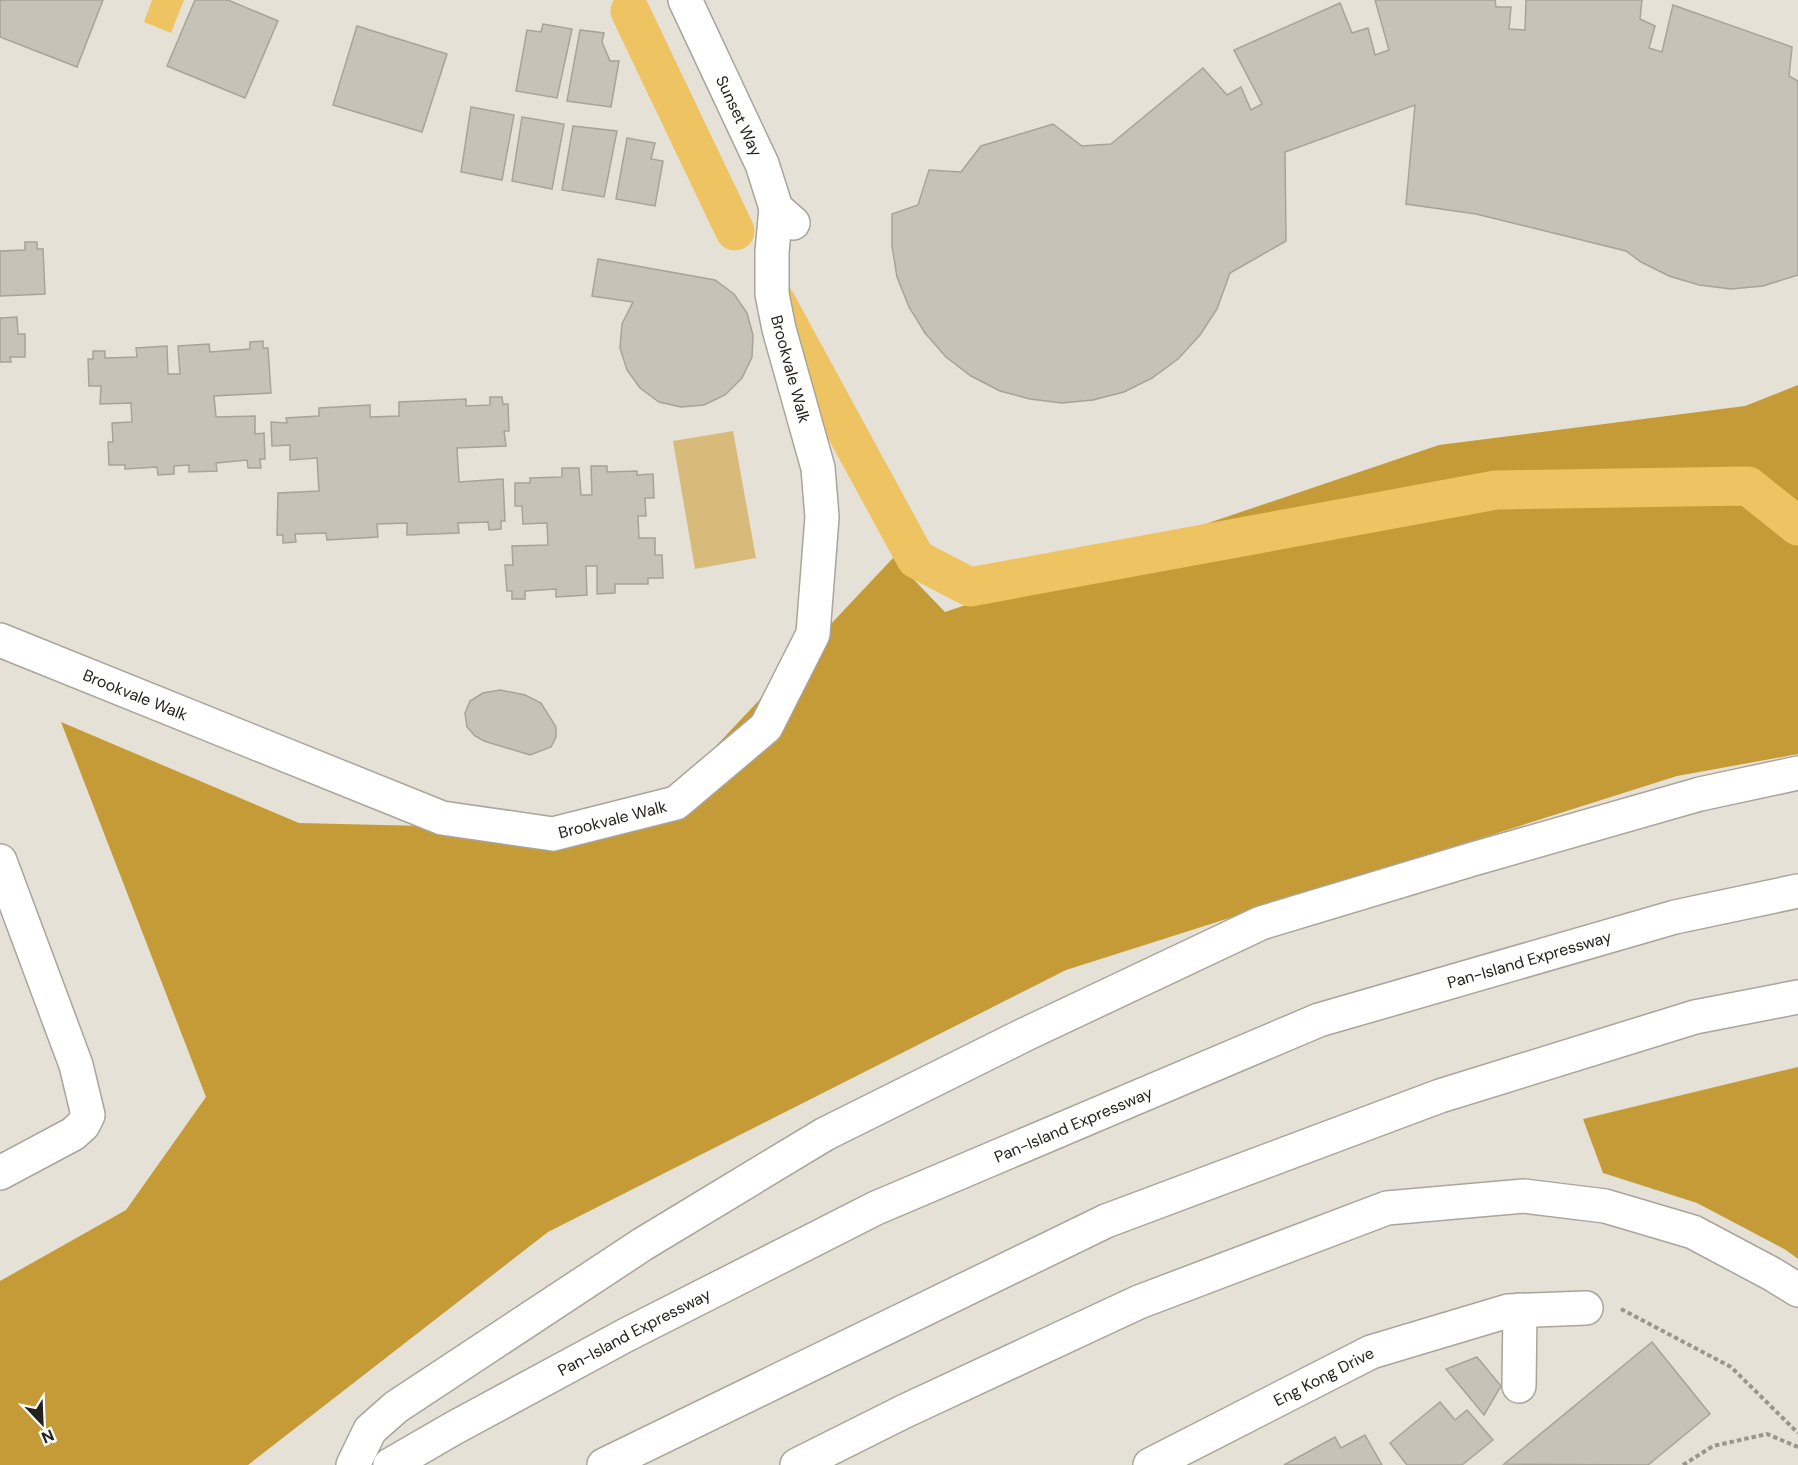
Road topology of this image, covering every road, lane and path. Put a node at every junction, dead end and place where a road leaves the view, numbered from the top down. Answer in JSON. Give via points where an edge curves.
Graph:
{"nodes":[{"id":1,"x":685,"y":0,"type":"edge"},
{"id":2,"x":786,"y":217,"type":"joint"},
{"id":3,"x":0,"y":640,"type":"edge"},
{"id":4,"x":1798,"y":773,"type":"edge"},
{"id":5,"x":0,"y":861,"type":"edge"},
{"id":6,"x":1798,"y":891,"type":"edge"},
{"id":7,"x":1798,"y":996,"type":"edge"},
{"id":8,"x":0,"y":1173,"type":"edge"},
{"id":9,"x":1798,"y":1290,"type":"edge"},
{"id":10,"x":1586,"y":1308,"type":"dead end"},
{"id":11,"x":1620,"y":1308,"type":"dead end"},
{"id":12,"x":1514,"y":1311,"type":"junction"},
{"id":13,"x":1519,"y":1386,"type":"dead end"},
{"id":14,"x":1798,"y":1433,"type":"edge"},
{"id":15,"x":1798,"y":1447,"type":"edge"},
{"id":16,"x":353,"y":1465,"type":"edge"},
{"id":17,"x":390,"y":1465,"type":"edge"},
{"id":18,"x":604,"y":1465,"type":"edge"},
{"id":19,"x":797,"y":1465,"type":"edge"},
{"id":20,"x":1150,"y":1465,"type":"edge"},
{"id":21,"x":1683,"y":1465,"type":"edge"}],
"edges":[{"from":1,"to":2,"type":"main road","name":"Sunset Way"},
{"from":2,"to":3,"type":"main road","name":"Brookvale Walk","via":[[772,252],[772,294],[818,468],[822,517],[813,634],[766,727],[676,803],[553,834],[442,818]]},
{"from":4,"to":16,"type":"main road","via":[[1700,794],[1261,923],[1026,1034],[825,1134],[643,1244],[396,1407],[370,1430]]},
{"from":5,"to":8,"type":"main road","via":[[76,1065],[88,1115],[73,1134]]},
{"from":6,"to":17,"type":"main road","name":"Pan-Island Expressway","via":[[1675,917],[1319,1020],[876,1208],[626,1335]]},
{"from":7,"to":18,"type":"main road","via":[[1695,1017],[1440,1096],[1106,1221]]},
{"from":9,"to":19,"type":"main road","via":[[1693,1232],[1605,1206],[1524,1196],[1387,1208],[1139,1302]]},
{"from":10,"to":12,"type":"main road","name":"Eng Kong Drive"},
{"from":11,"to":14,"type":"path","via":[[1731,1367]]},
{"from":12,"to":13,"type":"main road"},
{"from":12,"to":20,"type":"main road","name":"Eng Kong Drive","via":[[1371,1352]]},
{"from":15,"to":21,"type":"path","via":[[1767,1434],[1713,1446]]}]}
